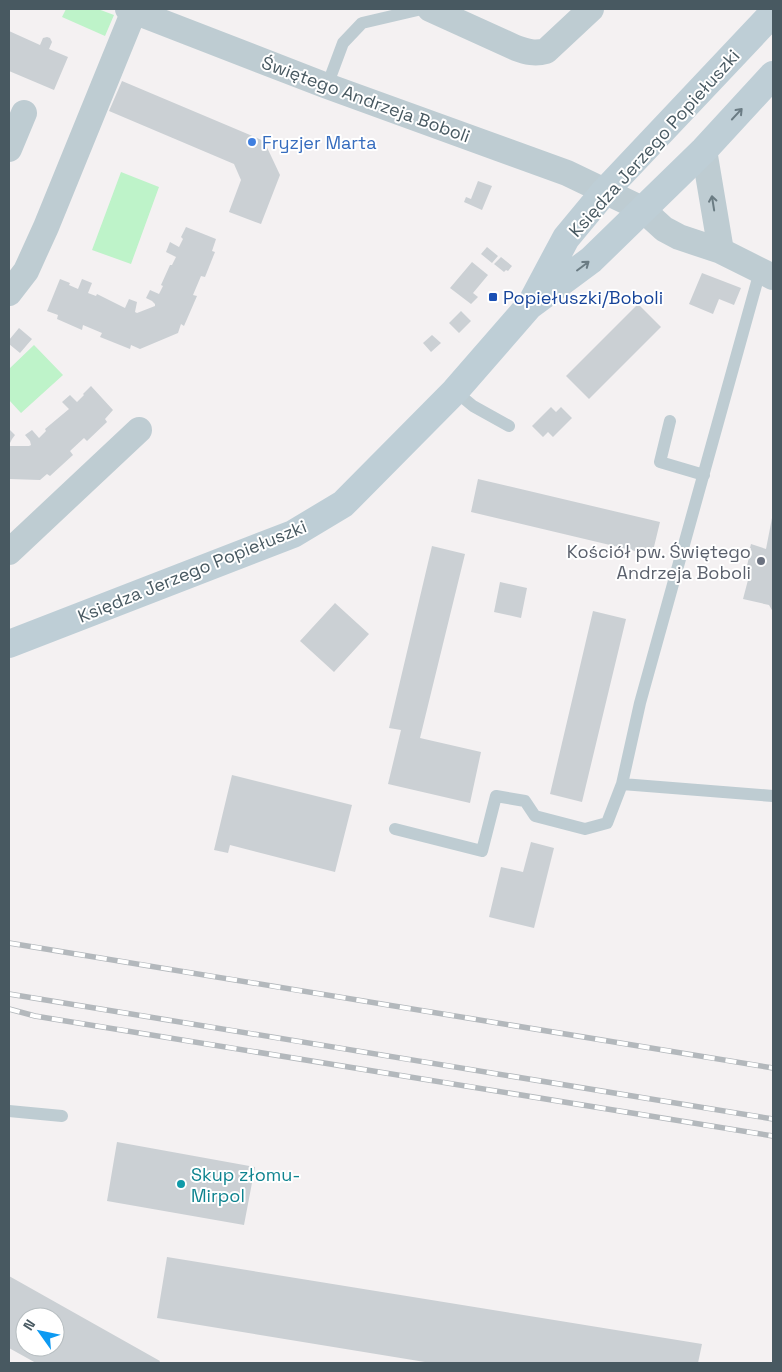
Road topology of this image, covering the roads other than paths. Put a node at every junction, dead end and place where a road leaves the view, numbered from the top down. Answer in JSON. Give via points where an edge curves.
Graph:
{"nodes":[{"id":1,"x":422,"y":9,"type":"edge"},
{"id":2,"x":430,"y":9,"type":"edge"},
{"id":3,"x":591,"y":9,"type":"edge"},
{"id":4,"x":131,"y":10,"type":"edge"},
{"id":5,"x":773,"y":13,"type":"edge"},
{"id":6,"x":773,"y":76,"type":"edge"},
{"id":7,"x":327,"y":86,"type":"junction"},
{"id":8,"x":24,"y":113,"type":"dead end"},
{"id":9,"x":9,"y":149,"type":"edge"},
{"id":10,"x":704,"y":150,"type":"junction"},
{"id":11,"x":604,"y":191,"type":"junction"},
{"id":12,"x":642,"y":209,"type":"junction"},
{"id":13,"x":721,"y":251,"type":"junction"},
{"id":14,"x":767,"y":274,"type":"edge"},
{"id":15,"x":9,"y":293,"type":"edge"},
{"id":16,"x":529,"y":306,"type":"junction"},
{"id":17,"x":455,"y":391,"type":"junction"},
{"id":18,"x":670,"y":420,"type":"dead end"},
{"id":19,"x":509,"y":426,"type":"dead end"},
{"id":20,"x":139,"y":430,"type":"dead end"},
{"id":21,"x":704,"y":475,"type":"junction"},
{"id":22,"x":9,"y":552,"type":"edge"},
{"id":23,"x":9,"y":644,"type":"edge"},
{"id":24,"x":622,"y":784,"type":"junction"},
{"id":25,"x":773,"y":796,"type":"edge"},
{"id":26,"x":395,"y":829,"type":"dead end"},
{"id":27,"x":9,"y":1111,"type":"edge"},
{"id":28,"x":62,"y":1116,"type":"dead end"}],
"edges":[{"from":1,"to":7,"type":"lane","via":[[362,23],[343,44]]},
{"from":2,"to":3,"type":"street","via":[[516,48],[537,54],[546,51]]},
{"from":4,"to":7,"type":"street","name":"Świętego Andrzeja Boboli"},
{"from":4,"to":15,"type":"street","via":[[46,227],[26,271]]},
{"from":5,"to":11,"type":"street","name":"Księdza Jerzego Popiełuszki"},
{"from":10,"to":6,"type":"street","name":"Księdza Jerzego Popiełuszki","one_way":true},
{"from":7,"to":11,"type":"street","name":"Świętego Andrzeja Boboli","via":[[567,172]]},
{"from":8,"to":9,"type":"street"},
{"from":10,"to":12,"type":"street","name":"Księdza Jerzego Popiełuszki"},
{"from":13,"to":10,"type":"street","one_way":true},
{"from":11,"to":12,"type":"street","name":"Świętego Andrzeja Boboli"},
{"from":11,"to":16,"type":"street","name":"Księdza Jerzego Popiełuszki","via":[[566,238]]},
{"from":12,"to":13,"type":"street","via":[[674,214],[687,221]]},
{"from":16,"to":12,"type":"street","name":"Księdza Jerzego Popiełuszki","one_way":true,"via":[[591,260]]},
{"from":13,"to":14,"type":"street"},
{"from":14,"to":21,"type":"lane"},
{"from":16,"to":17,"type":"street","name":"Księdza Jerzego Popiełuszki"},
{"from":17,"to":19,"type":"lane","via":[[473,406]]},
{"from":17,"to":23,"type":"street","name":"Księdza Jerzego Popiełuszki","via":[[343,504],[293,534]]},
{"from":18,"to":21,"type":"lane","via":[[660,462]]},
{"from":20,"to":22,"type":"street"},
{"from":21,"to":24,"type":"lane","via":[[640,703]]},
{"from":24,"to":25,"type":"lane"},
{"from":24,"to":26,"type":"lane","via":[[607,823],[585,829],[535,816],[525,801],[496,796],[482,851]]},
{"from":27,"to":28,"type":"lane"}]}
